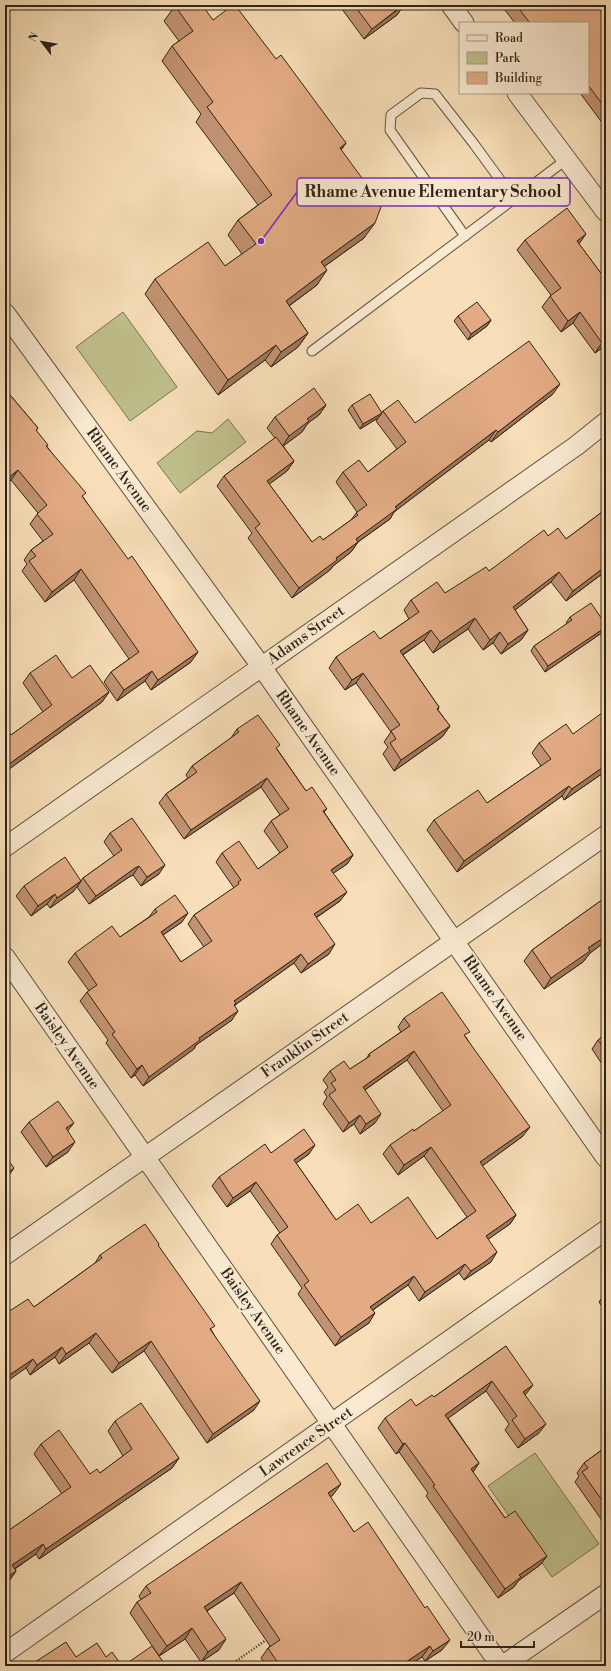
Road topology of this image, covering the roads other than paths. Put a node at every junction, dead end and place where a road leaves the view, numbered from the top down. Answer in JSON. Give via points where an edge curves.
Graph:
{"nodes":[{"id":1,"x":451,"y":5,"type":"edge"},
{"id":2,"x":463,"y":22,"type":"edge"},
{"id":3,"x":518,"y":94,"type":"edge"},
{"id":4,"x":567,"y":159,"type":"junction"},
{"id":5,"x":514,"y":199,"type":"junction"},
{"id":6,"x":606,"y":212,"type":"edge"},
{"id":7,"x":465,"y":236,"type":"junction"},
{"id":8,"x":5,"y":313,"type":"edge"},
{"id":9,"x":312,"y":351,"type":"dead end"},
{"id":10,"x":606,"y":422,"type":"edge"},
{"id":11,"x":261,"y":666,"type":"junction"},
{"id":12,"x":606,"y":835,"type":"edge"},
{"id":13,"x":5,"y":846,"type":"edge"},
{"id":14,"x":454,"y":941,"type":"junction"},
{"id":15,"x":5,"y":956,"type":"edge"},
{"id":16,"x":145,"y":1156,"type":"junction"},
{"id":17,"x":606,"y":1158,"type":"edge"},
{"id":18,"x":606,"y":1230,"type":"edge"},
{"id":19,"x":5,"y":1255,"type":"edge"},
{"id":20,"x":331,"y":1424,"type":"junction"},
{"id":21,"x":606,"y":1594,"type":"edge"},
{"id":22,"x":5,"y":1653,"type":"edge"},
{"id":23,"x":501,"y":1666,"type":"edge"}],
"edges":[{"from":1,"to":2,"type":"street"},
{"from":3,"to":4,"type":"street"},
{"from":4,"to":5,"type":"lane"},
{"from":4,"to":6,"type":"street"},
{"from":5,"to":7,"type":"lane"},
{"from":5,"to":7,"type":"lane","via":[[435,94],[421,93],[391,115],[390,130]]},
{"from":7,"to":9,"type":"lane"},
{"from":8,"to":11,"type":"street","name":"Rhame Avenue"},
{"from":10,"to":11,"type":"street","name":"Adams Street","via":[[576,446]]},
{"from":11,"to":13,"type":"street","name":"Adams Street"},
{"from":11,"to":14,"type":"street","name":"Rhame Avenue"},
{"from":12,"to":14,"type":"street","name":"Franklin Street"},
{"from":14,"to":16,"type":"street","name":"Franklin Street"},
{"from":14,"to":17,"type":"street","name":"Rhame Avenue"},
{"from":15,"to":16,"type":"street","name":"Baisley Avenue"},
{"from":16,"to":19,"type":"street","name":"Franklin Street"},
{"from":16,"to":20,"type":"street","name":"Baisley Avenue"},
{"from":18,"to":20,"type":"street","name":"Lawrence Street"},
{"from":20,"to":22,"type":"street","name":"Lawrence Street"},
{"from":20,"to":23,"type":"street","name":"Baisley Avenue"},
{"from":21,"to":23,"type":"street"}]}
